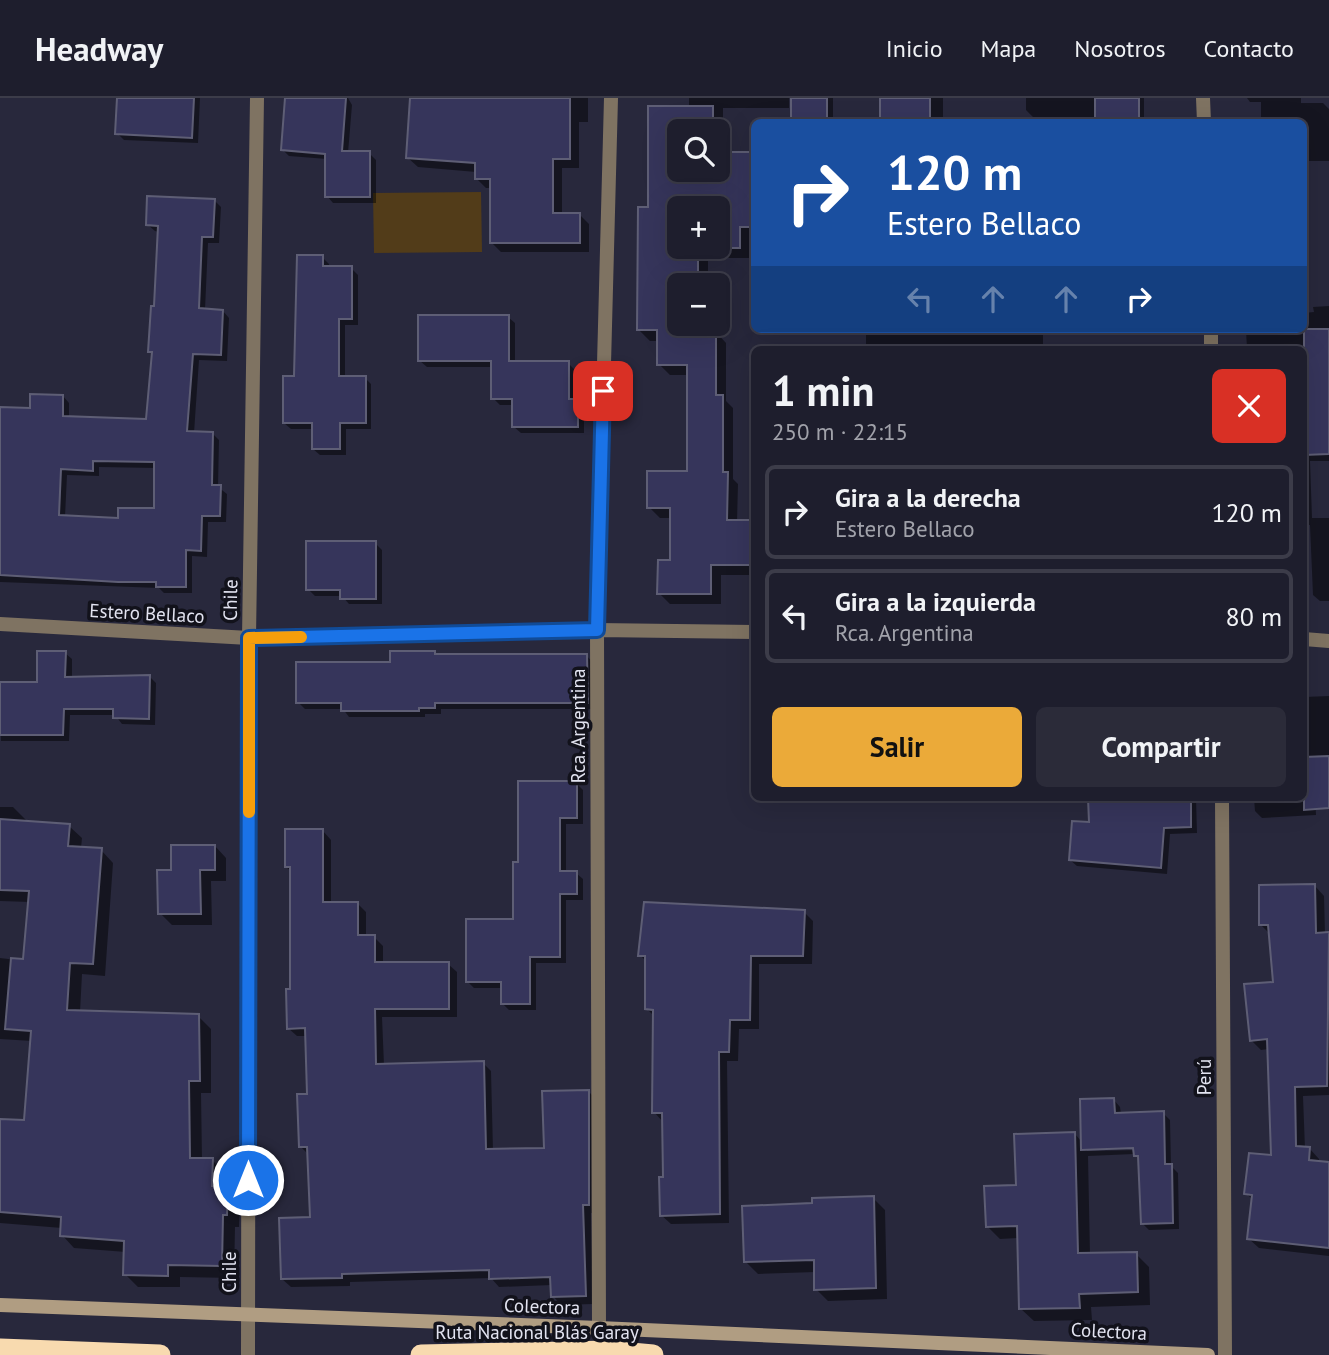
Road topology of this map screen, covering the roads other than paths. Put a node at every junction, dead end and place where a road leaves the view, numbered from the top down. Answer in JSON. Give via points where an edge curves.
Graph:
{"nodes":[{"id":1,"x":257,"y":98,"type":"edge"},
{"id":2,"x":611,"y":98,"type":"edge"},
{"id":3,"x":1203,"y":98,"type":"edge"},
{"id":4,"x":1203,"y":119,"type":"edge"},
{"id":5,"x":0,"y":624,"type":"edge"},
{"id":6,"x":597,"y":630,"type":"junction"},
{"id":7,"x":751,"y":632,"type":"edge"},
{"id":8,"x":249,"y":638,"type":"junction"},
{"id":9,"x":1307,"y":639,"type":"edge"},
{"id":10,"x":1329,"y":641,"type":"edge"},
{"id":11,"x":1222,"y":801,"type":"edge"},
{"id":12,"x":0,"y":1305,"type":"edge"},
{"id":13,"x":248,"y":1316,"type":"junction"},
{"id":14,"x":599,"y":1328,"type":"junction"},
{"id":15,"x":0,"y":1349,"type":"edge"},
{"id":16,"x":609,"y":1353,"type":"edge"},
{"id":17,"x":160,"y":1355,"type":"edge"},
{"id":18,"x":248,"y":1355,"type":"edge"},
{"id":19,"x":421,"y":1355,"type":"edge"},
{"id":20,"x":653,"y":1355,"type":"edge"},
{"id":21,"x":1208,"y":1355,"type":"edge"},
{"id":22,"x":1225,"y":1355,"type":"edge"}],
"edges":[{"from":1,"to":8,"type":"street","name":"Chile"},
{"from":2,"to":6,"type":"street","name":"Rca. Argentina"},
{"from":3,"to":4,"type":"street"},
{"from":5,"to":8,"type":"street","name":"Estero Bellaco"},
{"from":6,"to":7,"type":"street","name":"Estero Bellaco"},
{"from":6,"to":8,"type":"street","name":"Estero Bellaco"},
{"from":6,"to":14,"type":"street","name":"Rca. Argentina"},
{"from":8,"to":13,"type":"street","name":"Chile"},
{"from":9,"to":10,"type":"street"},
{"from":11,"to":22,"type":"street","name":"Perú"},
{"from":12,"to":13,"type":"main road","name":"Colectora"},
{"from":13,"to":14,"type":"main road","name":"Colectora"},
{"from":13,"to":18,"type":"street","name":"Chile"},
{"from":14,"to":16,"type":"street","name":"Rca. Argentina"},
{"from":14,"to":21,"type":"main road","name":"Colectora"},
{"from":15,"to":17,"type":"highway"},
{"from":16,"to":19,"type":"highway","name":"Ruta Nacional Blás Garay"},
{"from":16,"to":20,"type":"highway","name":"Ruta Nacional Blás Garay"}]}
